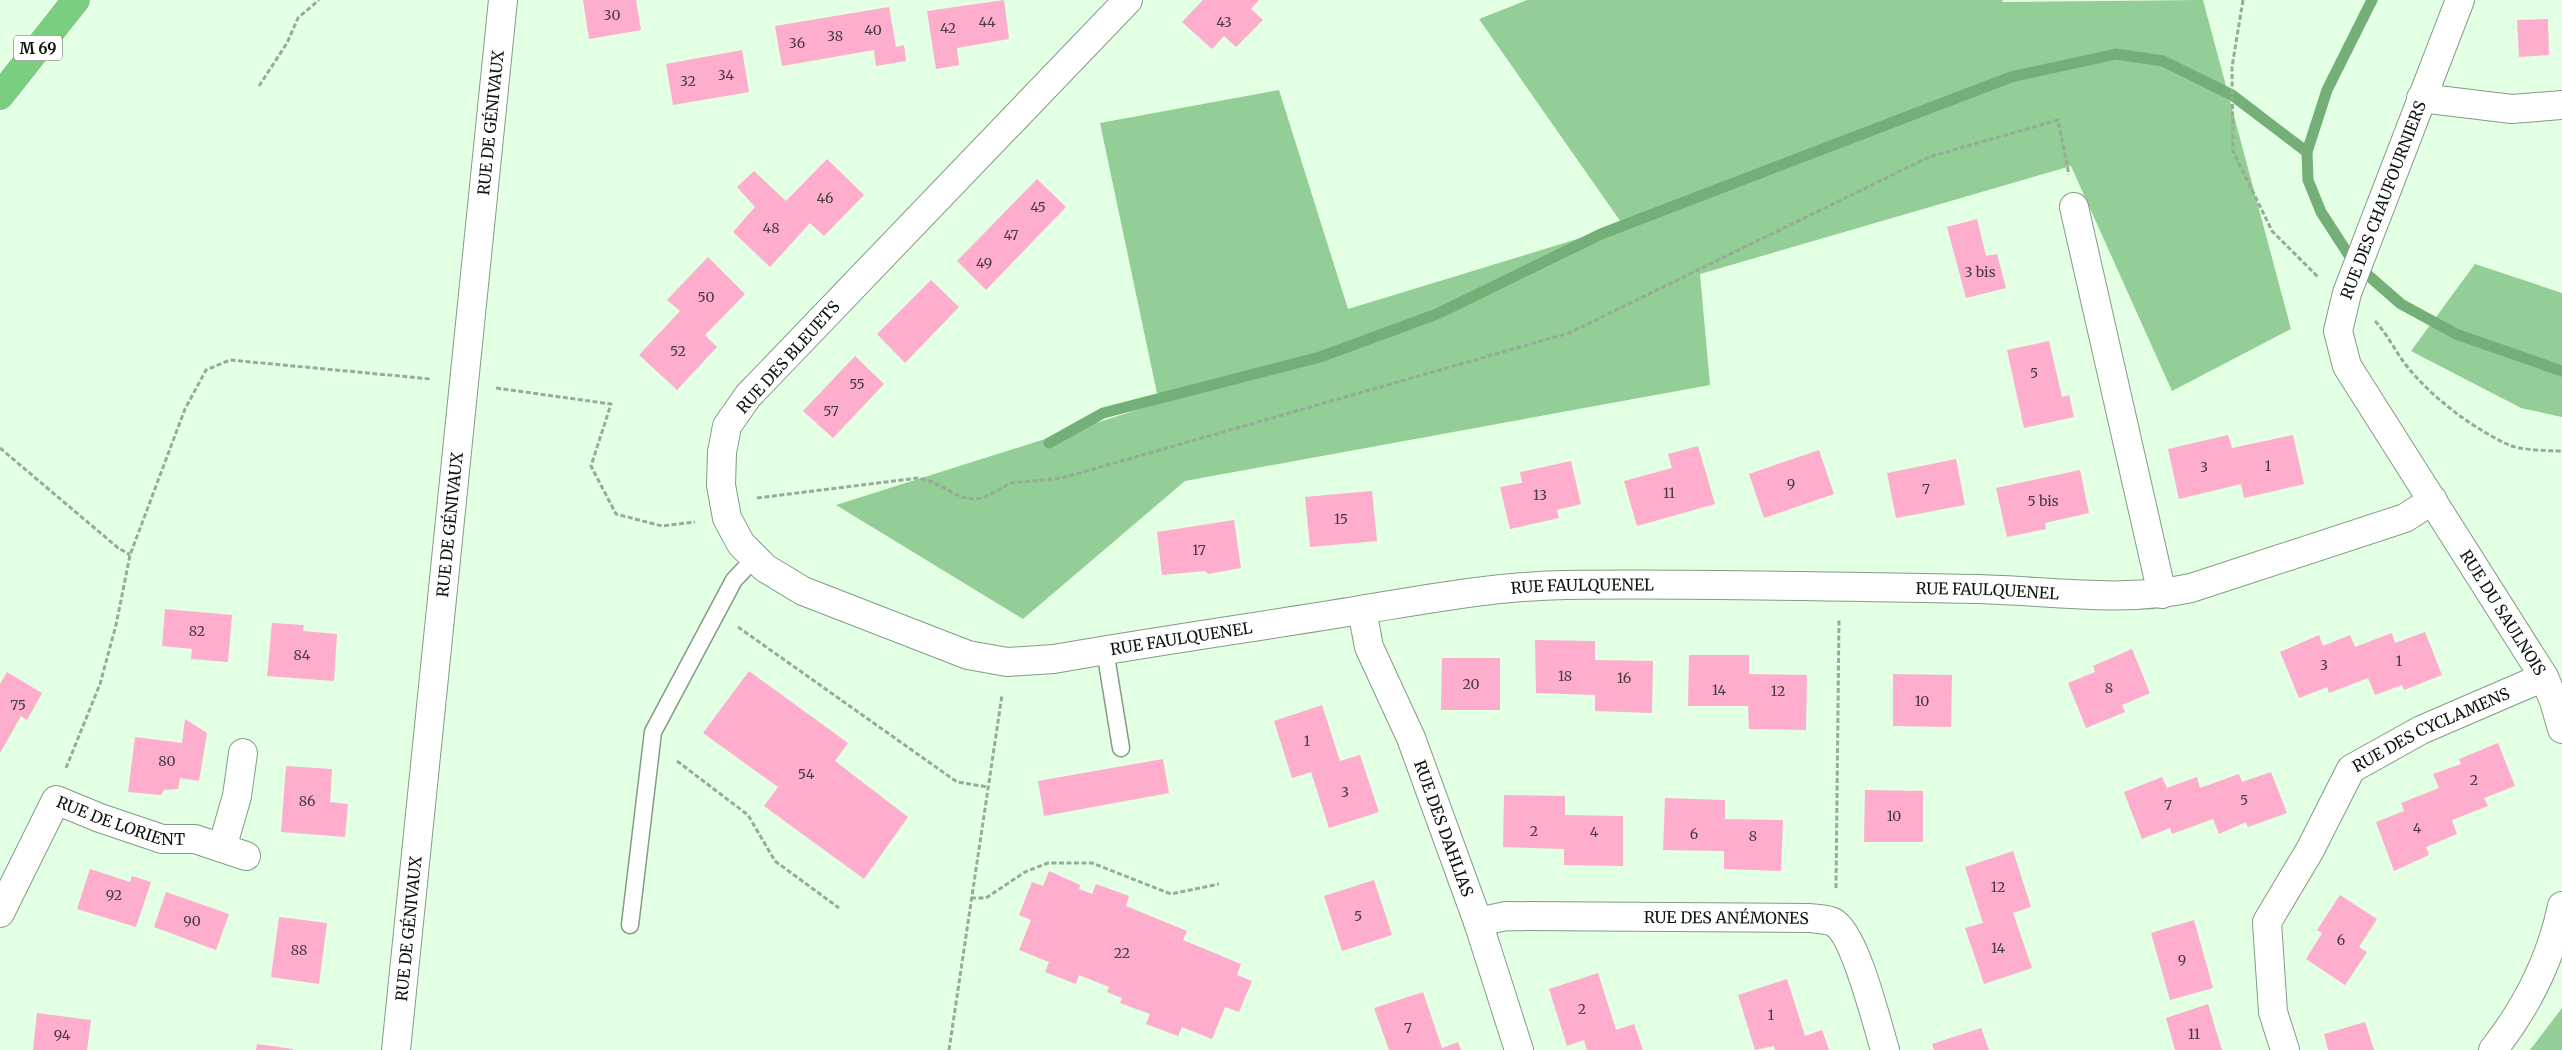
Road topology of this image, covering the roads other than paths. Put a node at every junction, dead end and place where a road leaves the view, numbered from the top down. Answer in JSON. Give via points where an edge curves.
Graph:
{"nodes":[{"id":1,"x":76,"y":0,"type":"edge"},
{"id":2,"x":504,"y":0,"type":"edge"},
{"id":3,"x":2460,"y":0,"type":"edge"},
{"id":4,"x":1117,"y":3,"type":"edge"},
{"id":5,"x":0,"y":96,"type":"edge"},
{"id":6,"x":2421,"y":98,"type":"junction"},
{"id":7,"x":2562,"y":106,"type":"edge"},
{"id":8,"x":2074,"y":207,"type":"road end"},
{"id":9,"x":2433,"y":500,"type":"junction"},
{"id":10,"x":755,"y":558,"type":"junction"},
{"id":11,"x":2162,"y":594,"type":"junction"},
{"id":12,"x":1362,"y":610,"type":"junction"},
{"id":13,"x":1105,"y":650,"type":"junction"},
{"id":14,"x":1007,"y":662,"type":"joint"},
{"id":15,"x":2544,"y":677,"type":"junction"},
{"id":16,"x":2562,"y":730,"type":"edge"},
{"id":17,"x":1121,"y":748,"type":"dead end"},
{"id":18,"x":243,"y":753,"type":"dead end"},
{"id":19,"x":2562,"y":906,"type":"edge"},
{"id":20,"x":0,"y":913,"type":"edge"},
{"id":21,"x":1478,"y":922,"type":"junction"},
{"id":22,"x":630,"y":925,"type":"dead end"},
{"id":23,"x":396,"y":1050,"type":"edge"},
{"id":24,"x":1519,"y":1050,"type":"edge"},
{"id":25,"x":1885,"y":1050,"type":"edge"},
{"id":26,"x":2286,"y":1050,"type":"edge"},
{"id":27,"x":2493,"y":1050,"type":"edge"}],
"edges":[{"from":1,"to":5,"type":"highway","number":"M 69"},
{"from":2,"to":23,"type":"street","name":"RUE DE GÉNIVAUX","via":[[460,382]]},
{"from":3,"to":6,"type":"street","name":"RUE DES CHAUFOURNIERS"},
{"from":4,"to":10,"type":"street","name":"RUE DES BLEUETS","via":[[748,396],[727,426],[721,485],[726,513],[741,544]]},
{"from":6,"to":7,"type":"street","via":[[2512,108]]},
{"from":6,"to":9,"type":"street","name":"RUE DES CHAUFOURNIERS","via":[[2345,298],[2338,331],[2347,366]]},
{"from":8,"to":11,"type":"street"},
{"from":9,"to":11,"type":"street","name":"RUE FAULQUENEL","via":[[2405,518],[2191,588]]},
{"from":9,"to":15,"type":"street","name":"RUE DU SAULNOIS"},
{"from":10,"to":14,"type":"street","name":"RUE DES BLEUETS","via":[[802,591],[968,655]]},
{"from":10,"to":22,"type":"lane","via":[[734,580],[653,732]]},
{"from":11,"to":12,"type":"street","name":"RUE FAULQUENEL","via":[[2133,596],[1839,586],[1563,585],[1415,599]]},
{"from":12,"to":13,"type":"street","name":"RUE FAULQUENEL"},
{"from":12,"to":21,"type":"street","name":"RUE DES DAHLIAS","via":[[1369,646],[1411,738]]},
{"from":13,"to":14,"type":"street","name":"RUE FAULQUENEL","via":[[1054,659]]},
{"from":13,"to":17,"type":"lane"},
{"from":15,"to":16,"type":"street","name":"RUE DU SAULNOIS"},
{"from":15,"to":26,"type":"street","name":"RUE DES CYCLAMENS","via":[[2421,730],[2351,769],[2310,850],[2267,922],[2273,1012]]},
{"from":18,"to":20,"type":"street","name":"RUE DE LORIENT","via":[[234,852],[195,839],[162,838],[56,800]]},
{"from":19,"to":27,"type":"street","via":[[2540,974],[2522,1010]]},
{"from":21,"to":24,"type":"street","name":"RUE DES DAHLIAS"},
{"from":21,"to":25,"type":"street","name":"RUE DES ANÉMONES","via":[[1506,916],[1810,918],[1833,922],[1847,935]]}]}
